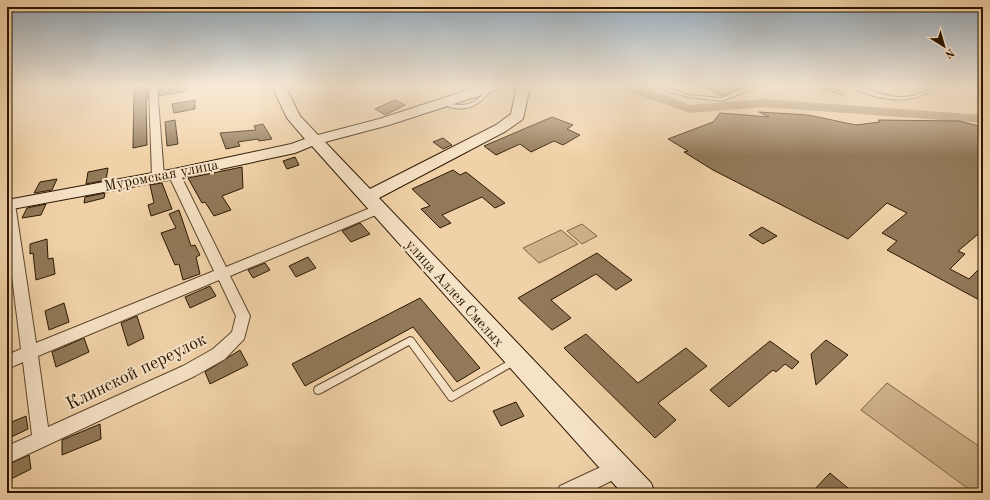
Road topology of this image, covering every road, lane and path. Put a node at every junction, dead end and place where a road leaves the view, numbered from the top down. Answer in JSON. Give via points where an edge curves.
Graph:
{"nodes":[{"id":1,"x":156,"y":109,"type":"edge"},
{"id":2,"x":290,"y":109,"type":"edge"},
{"id":3,"x":425,"y":109,"type":"edge"},
{"id":4,"x":519,"y":109,"type":"edge"},
{"id":5,"x":314,"y":140,"type":"junction"},
{"id":6,"x":166,"y":175,"type":"junction"},
{"id":7,"x":373,"y":203,"type":"junction"},
{"id":8,"x":8,"y":204,"type":"edge"},
{"id":9,"x":221,"y":273,"type":"junction"},
{"id":10,"x":30,"y":352,"type":"junction"},
{"id":11,"x":517,"y":360,"type":"junction"},
{"id":12,"x":7,"y":362,"type":"edge"},
{"id":13,"x":318,"y":390,"type":"dead end"},
{"id":14,"x":41,"y":439,"type":"junction"},
{"id":15,"x":7,"y":455,"type":"edge"},
{"id":16,"x":618,"y":468,"type":"junction"},
{"id":17,"x":567,"y":493,"type":"edge"},
{"id":18,"x":641,"y":493,"type":"edge"}],
"edges":[{"from":1,"to":6,"type":"street"},
{"from":2,"to":5,"type":"main road","name":"улица Аллея Смелых"},
{"from":3,"to":5,"type":"main road","name":"Муромская улица"},
{"from":4,"to":7,"type":"main road","via":[[518,116],[501,128]]},
{"from":5,"to":6,"type":"main road","name":"Муромская улица","via":[[295,148]]},
{"from":5,"to":7,"type":"main road","name":"улица Аллея Смелых"},
{"from":6,"to":8,"type":"main road","name":"Муромская улица"},
{"from":6,"to":9,"type":"street","name":"Клинской переулок"},
{"from":7,"to":9,"type":"street"},
{"from":7,"to":11,"type":"main road","name":"улица Аллея Смелых"},
{"from":8,"to":10,"type":"street"},
{"from":9,"to":10,"type":"street"},
{"from":9,"to":14,"type":"street","name":"Клинской переулок","via":[[243,316],[239,335],[219,354],[189,371]]},
{"from":10,"to":12,"type":"street"},
{"from":10,"to":14,"type":"street"},
{"from":11,"to":13,"type":"lane","via":[[452,397],[410,340]]},
{"from":11,"to":16,"type":"main road","name":"улица Аллея Смелых"},
{"from":14,"to":15,"type":"street","name":"Клинской переулок"},
{"from":16,"to":17,"type":"street"},
{"from":16,"to":18,"type":"main road","name":"улица Аллея Смелых"}]}
